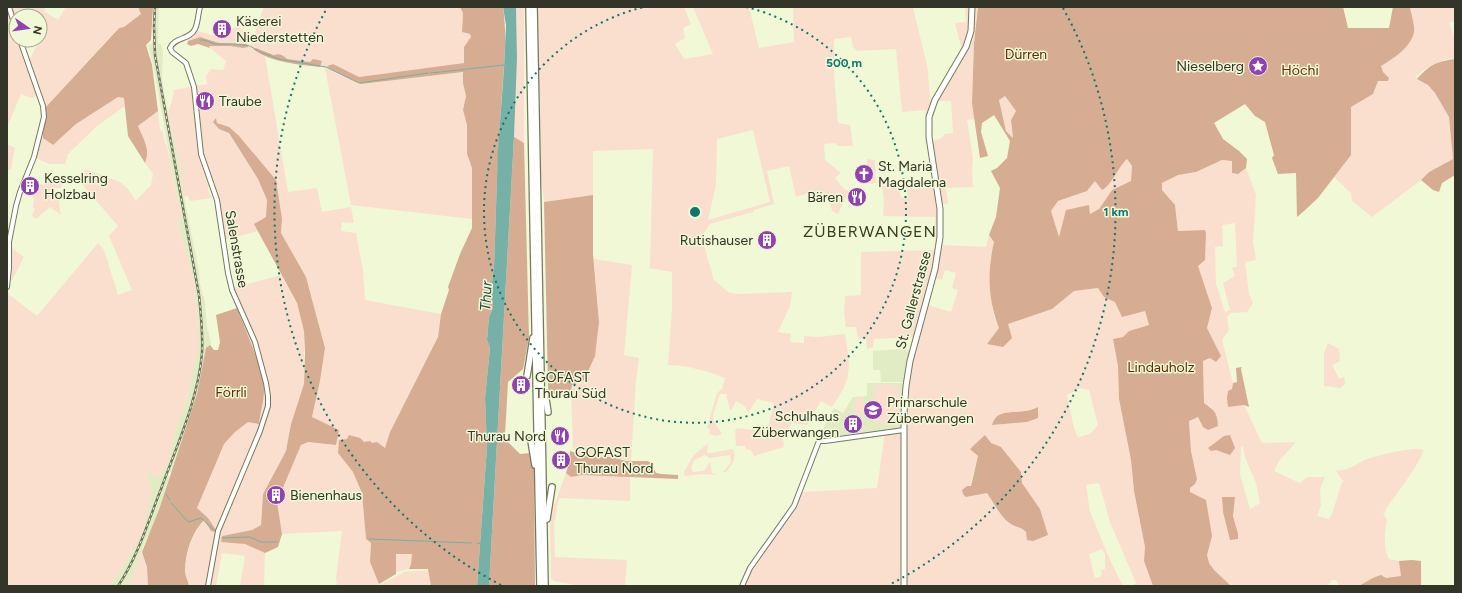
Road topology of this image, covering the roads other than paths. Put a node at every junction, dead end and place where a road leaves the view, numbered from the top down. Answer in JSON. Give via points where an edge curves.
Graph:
{"nodes":[{"id":1,"x":200,"y":7,"type":"edge"},
{"id":2,"x":529,"y":7,"type":"edge"},
{"id":3,"x":534,"y":7,"type":"edge"},
{"id":4,"x":972,"y":7,"type":"edge"},
{"id":5,"x":23,"y":48,"type":"edge"},
{"id":6,"x":7,"y":287,"type":"edge"},
{"id":7,"x":535,"y":305,"type":"junction"},
{"id":8,"x":541,"y":353,"type":"junction"},
{"id":9,"x":526,"y":376,"type":"dead end"},
{"id":10,"x":548,"y":412,"type":"dead end"},
{"id":11,"x":904,"y":430,"type":"junction"},
{"id":12,"x":531,"y":441,"type":"dead end"},
{"id":13,"x":552,"y":487,"type":"dead end"},
{"id":14,"x":539,"y":498,"type":"junction"},
{"id":15,"x":545,"y":549,"type":"junction"},
{"id":16,"x":543,"y":577,"type":"junction"},
{"id":17,"x":208,"y":586,"type":"edge"},
{"id":18,"x":540,"y":586,"type":"edge"},
{"id":19,"x":545,"y":586,"type":"edge"},
{"id":20,"x":742,"y":586,"type":"edge"},
{"id":21,"x":904,"y":586,"type":"edge"}],
"edges":[{"from":1,"to":17,"type":"street","name":"Salenstrasse","via":[[195,30],[189,36],[172,43],[170,48],[186,63],[194,87],[201,154],[217,200],[232,290],[255,342],[268,396],[268,406],[260,431],[218,531]]},
{"from":2,"to":7,"type":"highway"},
{"from":3,"to":8,"type":"highway"},
{"from":4,"to":11,"type":"main road","name":"St. Gallerstrasse","via":[[971,31],[966,47],[935,100],[929,117],[929,137],[940,209],[940,237],[935,270],[909,366]]},
{"from":5,"to":6,"type":"street","via":[[43,106],[44,117],[34,157],[16,206],[9,242]]},
{"from":7,"to":9,"type":"highway"},
{"from":7,"to":14,"type":"highway"},
{"from":8,"to":10,"type":"highway"},
{"from":8,"to":15,"type":"highway"},
{"from":11,"to":20,"type":"street","via":[[819,440],[794,506],[750,568]]},
{"from":11,"to":21,"type":"main road","name":"St. Gallerstrasse"},
{"from":12,"to":14,"type":"highway"},
{"from":13,"to":15,"type":"highway"},
{"from":14,"to":16,"type":"highway"},
{"from":15,"to":16,"type":"highway"},
{"from":16,"to":18,"type":"highway"},
{"from":16,"to":19,"type":"highway"}]}
